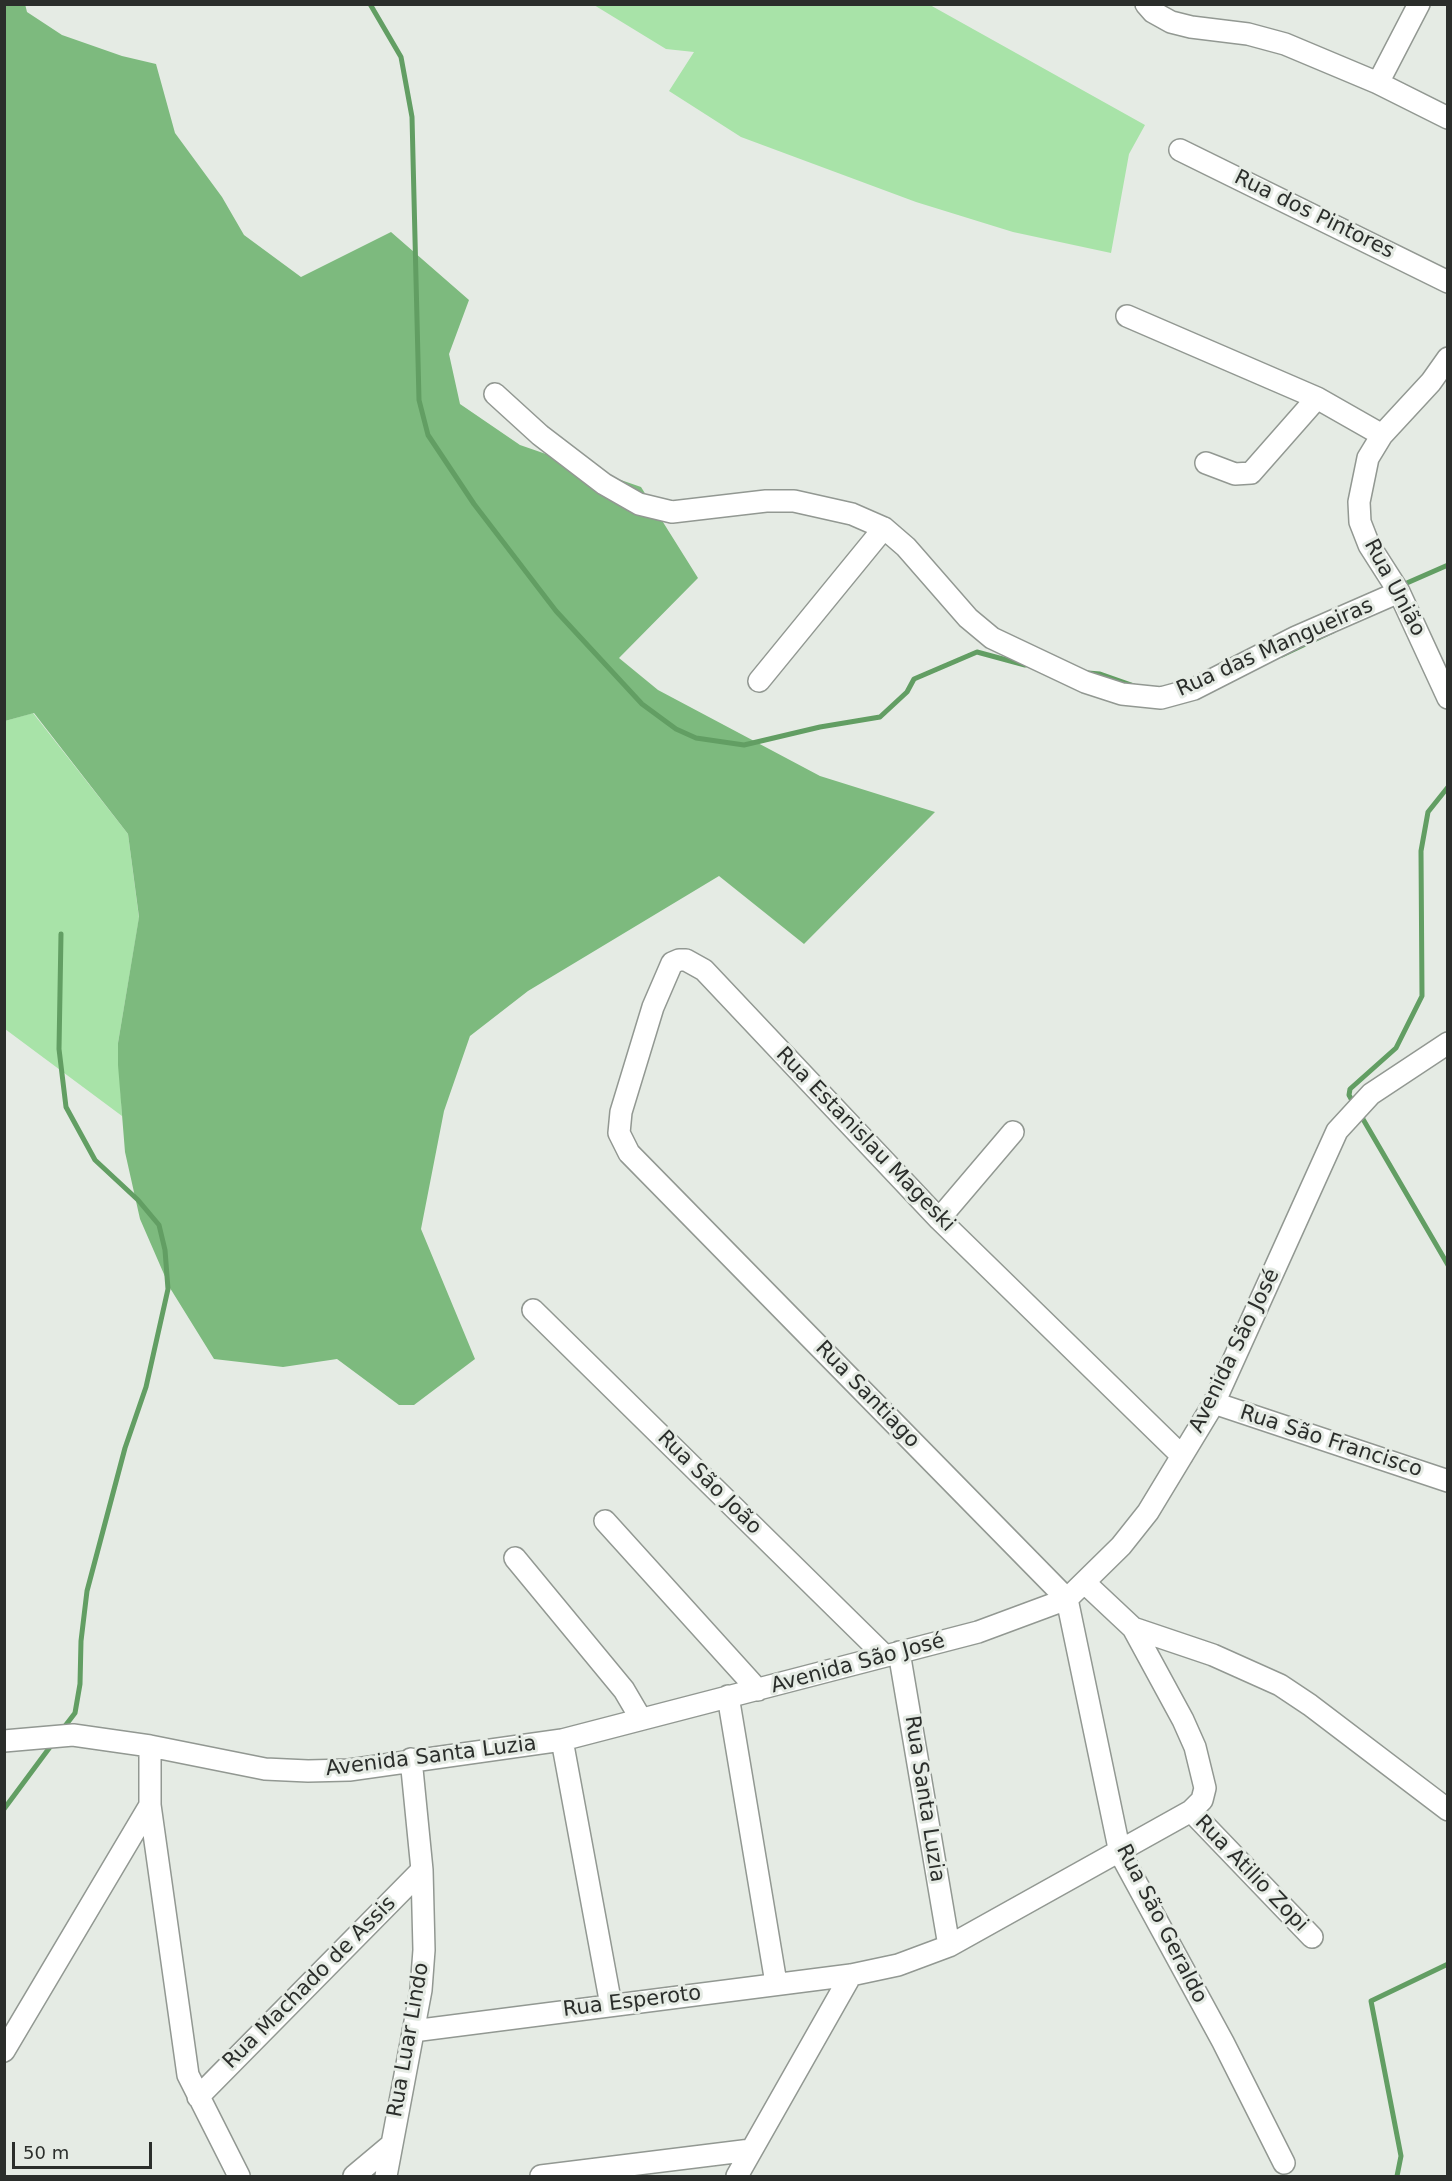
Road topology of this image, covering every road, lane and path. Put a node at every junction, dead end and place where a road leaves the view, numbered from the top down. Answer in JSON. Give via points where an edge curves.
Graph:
{"nodes":[{"id":1,"x":1146,"y":4,"type":"edge"},
{"id":2,"x":1419,"y":4,"type":"edge"},
{"id":3,"x":1378,"y":83,"type":"junction"},
{"id":4,"x":1448,"y":118,"type":"edge"},
{"id":5,"x":1180,"y":150,"type":"dead end"},
{"id":6,"x":1448,"y":282,"type":"edge"},
{"id":7,"x":1127,"y":316,"type":"dead end"},
{"id":8,"x":1448,"y":358,"type":"edge"},
{"id":9,"x":495,"y":394,"type":"dead end"},
{"id":10,"x":1317,"y":398,"type":"junction"},
{"id":11,"x":1382,"y":435,"type":"junction"},
{"id":12,"x":1206,"y":463,"type":"dead end"},
{"id":13,"x":884,"y":528,"type":"junction"},
{"id":14,"x":1400,"y":592,"type":"junction"},
{"id":15,"x":759,"y":681,"type":"dead end"},
{"id":16,"x":1448,"y":698,"type":"edge"},
{"id":17,"x":1448,"y":1043,"type":"edge"},
{"id":18,"x":1013,"y":1132,"type":"dead end"},
{"id":19,"x":619,"y":1133,"type":"joint"},
{"id":20,"x":939,"y":1219,"type":"junction"},
{"id":21,"x":533,"y":1310,"type":"dead end"},
{"id":22,"x":1214,"y":1403,"type":"junction"},
{"id":23,"x":1182,"y":1456,"type":"junction"},
{"id":24,"x":1448,"y":1481,"type":"edge"},
{"id":25,"x":605,"y":1521,"type":"dead end"},
{"id":26,"x":515,"y":1558,"type":"dead end"},
{"id":27,"x":1085,"y":1583,"type":"junction"},
{"id":28,"x":1067,"y":1599,"type":"junction"},
{"id":29,"x":1132,"y":1628,"type":"junction"},
{"id":30,"x":892,"y":1654,"type":"junction"},
{"id":31,"x":758,"y":1690,"type":"junction"},
{"id":32,"x":728,"y":1696,"type":"junction"},
{"id":33,"x":641,"y":1719,"type":"junction"},
{"id":34,"x":562,"y":1740,"type":"junction"},
{"id":35,"x":4,"y":1741,"type":"edge"},
{"id":36,"x":150,"y":1746,"type":"junction"},
{"id":37,"x":411,"y":1759,"type":"junction"},
{"id":38,"x":150,"y":1805,"type":"junction"},
{"id":39,"x":1448,"y":1810,"type":"edge"},
{"id":40,"x":1191,"y":1811,"type":"junction"},
{"id":41,"x":1120,"y":1853,"type":"junction"},
{"id":42,"x":423,"y":1870,"type":"junction"},
{"id":43,"x":1312,"y":1937,"type":"dead end"},
{"id":44,"x":949,"y":1946,"type":"junction"},
{"id":45,"x":851,"y":1975,"type":"junction"},
{"id":46,"x":776,"y":1983,"type":"junction"},
{"id":47,"x":611,"y":2005,"type":"junction"},
{"id":48,"x":11,"y":2026,"type":"edge"},
{"id":49,"x":413,"y":2031,"type":"junction"},
{"id":50,"x":4,"y":2051,"type":"edge"},
{"id":51,"x":198,"y":2097,"type":"junction"},
{"id":52,"x":391,"y":2145,"type":"junction"},
{"id":53,"x":751,"y":2150,"type":"junction"},
{"id":54,"x":1284,"y":2163,"type":"dead end"},
{"id":55,"x":239,"y":2176,"type":"edge"},
{"id":56,"x":354,"y":2176,"type":"edge"},
{"id":57,"x":386,"y":2176,"type":"edge"},
{"id":58,"x":541,"y":2176,"type":"edge"},
{"id":59,"x":737,"y":2176,"type":"edge"}],
"edges":[{"from":1,"to":3,"type":"street","via":[[1153,12],[1181,25],[1262,37]]},
{"from":2,"to":3,"type":"street"},
{"from":3,"to":4,"type":"street"},
{"from":5,"to":6,"type":"street","name":"Rua dos Pintores"},
{"from":7,"to":10,"type":"street"},
{"from":8,"to":11,"type":"street","name":"Rua União"},
{"from":9,"to":13,"type":"street","name":"Rua das Mangueiras","via":[[567,456],[639,504],[672,512],[794,501],[852,514]]},
{"from":10,"to":11,"type":"street"},
{"from":10,"to":12,"type":"street","via":[[1251,473],[1235,474]]},
{"from":11,"to":14,"type":"street","name":"Rua União","via":[[1368,458],[1362,481],[1360,522],[1369,545]]},
{"from":13,"to":14,"type":"street","name":"Rua das Mangueiras","via":[[906,547],[968,618],[992,638],[1085,682],[1143,698],[1161,698],[1194,689]]},
{"from":13,"to":15,"type":"street"},
{"from":14,"to":16,"type":"street","name":"Rua União"},
{"from":17,"to":22,"type":"street","name":"Avenida São José","via":[[1371,1094],[1337,1131]]},
{"from":18,"to":20,"type":"street"},
{"from":19,"to":20,"type":"street","name":"Rua Estanislau Mageski","via":[[627,1089],[666,972],[672,963],[686,960],[704,970]]},
{"from":19,"to":28,"type":"street","name":"Rua Santiago","via":[[641,1168],[668,1191]]},
{"from":20,"to":23,"type":"street","name":"Rua Estanislau Mageski"},
{"from":21,"to":30,"type":"street","name":"Rua São João"},
{"from":22,"to":23,"type":"street","name":"Avenida São José"},
{"from":22,"to":24,"type":"street","name":"Rua São Francisco"},
{"from":23,"to":27,"type":"street","name":"Avenida São José","via":[[1148,1512]]},
{"from":25,"to":31,"type":"street"},
{"from":26,"to":33,"type":"street","via":[[624,1690]]},
{"from":27,"to":28,"type":"street","name":"Avenida São José"},
{"from":27,"to":29,"type":"street"},
{"from":28,"to":30,"type":"street","name":"Avenida São José","via":[[978,1632]]},
{"from":28,"to":41,"type":"street","name":"Rua São Geraldo"},
{"from":29,"to":39,"type":"street","via":[[1213,1654],[1280,1685]]},
{"from":29,"to":40,"type":"street","via":[[1195,1747],[1205,1788],[1202,1800]]},
{"from":30,"to":31,"type":"street","name":"Avenida São José"},
{"from":30,"to":44,"type":"street","name":"Rua Santa Luzia"},
{"from":31,"to":32,"type":"street","name":"Avenida São José"},
{"from":32,"to":33,"type":"street","name":"Avenida São José"},
{"from":32,"to":46,"type":"street"},
{"from":33,"to":34,"type":"street","name":"Avenida Santa Luzia"},
{"from":34,"to":37,"type":"street","name":"Avenida Santa Luzia"},
{"from":34,"to":47,"type":"street"},
{"from":35,"to":36,"type":"street","name":"Avenida Santa Luzia","via":[[73,1735]]},
{"from":36,"to":37,"type":"street","name":"Avenida Santa Luzia","via":[[265,1768],[308,1772],[349,1770]]},
{"from":36,"to":38,"type":"street"},
{"from":37,"to":42,"type":"street","name":"Rua Luar Lindo"},
{"from":38,"to":48,"type":"street"},
{"from":38,"to":51,"type":"street","via":[[188,2076]]},
{"from":40,"to":41,"type":"street","name":"Rua Esperoto"},
{"from":40,"to":43,"type":"street","name":"Rua Atilio Zopi"},
{"from":41,"to":44,"type":"street","name":"Rua Esperoto"},
{"from":41,"to":54,"type":"street","name":"Rua São Geraldo"},
{"from":42,"to":49,"type":"street","name":"Rua Luar Lindo","via":[[424,1950]]},
{"from":42,"to":51,"type":"street","name":"Rua Machado de Assis"},
{"from":44,"to":45,"type":"street","name":"Rua Esperoto","via":[[898,1965]]},
{"from":45,"to":46,"type":"street","name":"Rua Esperoto"},
{"from":45,"to":53,"type":"street"},
{"from":46,"to":47,"type":"street","name":"Rua Esperoto"},
{"from":47,"to":49,"type":"street","name":"Rua Esperoto"},
{"from":48,"to":50,"type":"street"},
{"from":49,"to":52,"type":"street","name":"Rua Luar Lindo"},
{"from":51,"to":55,"type":"street"},
{"from":52,"to":56,"type":"street"},
{"from":52,"to":57,"type":"street","name":"Rua Luar Lindo"},
{"from":53,"to":58,"type":"street"},
{"from":53,"to":59,"type":"street"}]}
